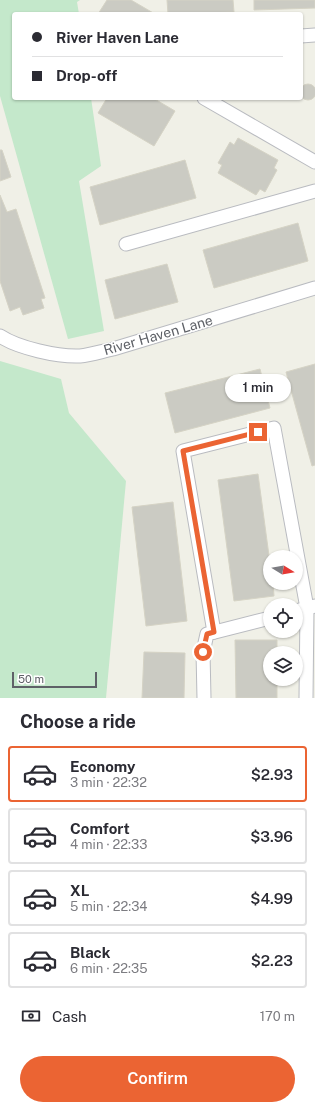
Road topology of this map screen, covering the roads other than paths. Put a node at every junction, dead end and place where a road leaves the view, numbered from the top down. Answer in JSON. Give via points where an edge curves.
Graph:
{"nodes":[{"id":1,"x":315,"y":35,"type":"edge"},
{"id":2,"x":303,"y":36,"type":"edge"},
{"id":3,"x":207,"y":100,"type":"edge"},
{"id":4,"x":315,"y":162,"type":"edge"},
{"id":5,"x":315,"y":191,"type":"edge"},
{"id":6,"x":126,"y":244,"type":"dead end"},
{"id":7,"x":315,"y":288,"type":"edge"},
{"id":8,"x":0,"y":336,"type":"edge"},
{"id":9,"x":306,"y":608,"type":"edge"},
{"id":10,"x":263,"y":620,"type":"edge"},
{"id":11,"x":214,"y":632,"type":"junction"},
{"id":12,"x":204,"y":698,"type":"edge"},
{"id":13,"x":306,"y":698,"type":"edge"}],
"edges":[{"from":1,"to":2,"type":"street"},
{"from":3,"to":4,"type":"street"},
{"from":5,"to":6,"type":"street"},
{"from":7,"to":8,"type":"street","name":"River Haven Lane","via":[[113,349],[80,356],[44,352],[8,342]]},
{"from":9,"to":11,"type":"street","via":[[274,428],[183,451]]},
{"from":9,"to":13,"type":"street"},
{"from":10,"to":11,"type":"street"},
{"from":11,"to":12,"type":"street","via":[[207,634],[203,652]]}]}
